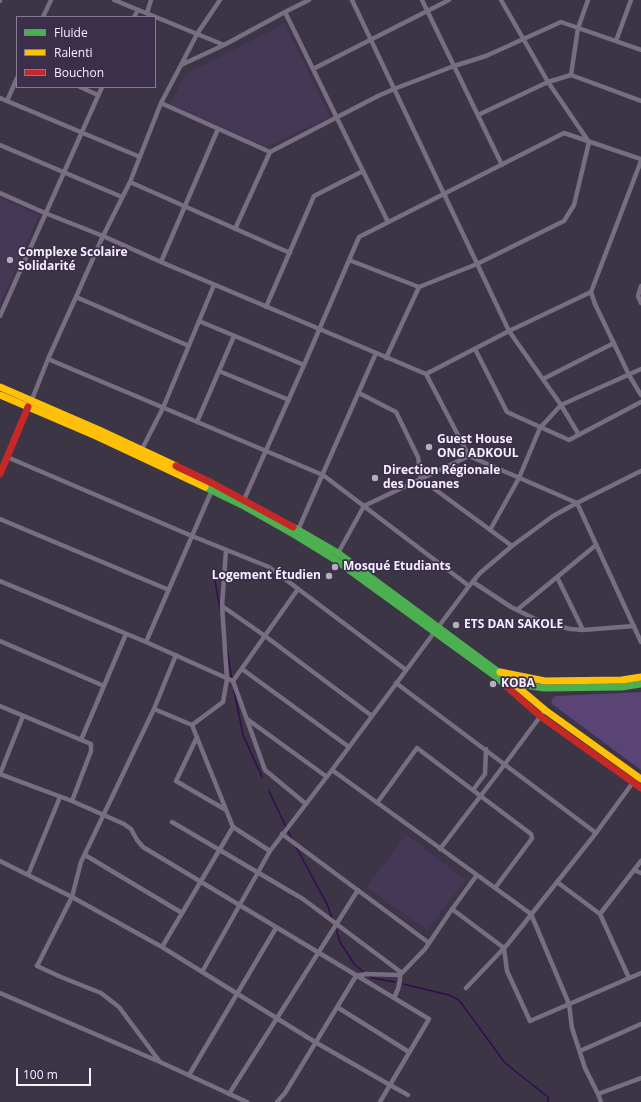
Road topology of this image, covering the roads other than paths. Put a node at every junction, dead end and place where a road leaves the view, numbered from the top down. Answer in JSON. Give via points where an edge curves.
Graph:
{"nodes":[{"id":1,"x":51,"y":0,"type":"edge"},
{"id":2,"x":114,"y":0,"type":"edge"},
{"id":3,"x":151,"y":0,"type":"edge"},
{"id":4,"x":220,"y":0,"type":"edge"},
{"id":5,"x":309,"y":0,"type":"edge"},
{"id":6,"x":352,"y":0,"type":"edge"},
{"id":7,"x":422,"y":0,"type":"edge"},
{"id":8,"x":449,"y":0,"type":"edge"},
{"id":9,"x":501,"y":0,"type":"edge"},
{"id":10,"x":588,"y":0,"type":"edge"},
{"id":11,"x":631,"y":0,"type":"edge"},
{"id":12,"x":138,"y":10,"type":"junction"},
{"id":13,"x":427,"y":11,"type":"junction"},
{"id":14,"x":285,"y":12,"type":"junction"},
{"id":15,"x":147,"y":13,"type":"junction"},
{"id":16,"x":43,"y":16,"type":"edge"},
{"id":17,"x":135,"y":16,"type":"edge"},
{"id":18,"x":154,"y":16,"type":"edge"},
{"id":19,"x":156,"y":17,"type":"edge"},
{"id":20,"x":578,"y":28,"type":"junction"},
{"id":21,"x":197,"y":34,"type":"junction"},
{"id":22,"x":523,"y":39,"type":"junction"},
{"id":23,"x":371,"y":40,"type":"junction"},
{"id":24,"x":616,"y":41,"type":"junction"},
{"id":25,"x":224,"y":45,"type":"junction"},
{"id":26,"x":641,"y":50,"type":"edge"},
{"id":27,"x":181,"y":65,"type":"junction"},
{"id":28,"x":454,"y":66,"type":"junction"},
{"id":29,"x":313,"y":69,"type":"junction"},
{"id":30,"x":571,"y":75,"type":"junction"},
{"id":31,"x":16,"y":80,"type":"edge"},
{"id":32,"x":548,"y":82,"type":"junction"},
{"id":33,"x":82,"y":88,"type":"edge"},
{"id":34,"x":102,"y":88,"type":"edge"},
{"id":35,"x":394,"y":89,"type":"junction"},
{"id":36,"x":98,"y":95,"type":"junction"},
{"id":37,"x":0,"y":98,"type":"edge"},
{"id":38,"x":7,"y":101,"type":"junction"},
{"id":39,"x":641,"y":101,"type":"edge"},
{"id":40,"x":161,"y":103,"type":"junction"},
{"id":41,"x":478,"y":114,"type":"junction"},
{"id":42,"x":337,"y":118,"type":"junction"},
{"id":43,"x":218,"y":129,"type":"junction"},
{"id":44,"x":81,"y":132,"type":"junction"},
{"id":45,"x":589,"y":142,"type":"junction"},
{"id":46,"x":0,"y":146,"type":"edge"},
{"id":47,"x":270,"y":152,"type":"junction"},
{"id":48,"x":140,"y":157,"type":"junction"},
{"id":49,"x":641,"y":160,"type":"edge"},
{"id":50,"x":502,"y":165,"type":"junction"},
{"id":51,"x":364,"y":171,"type":"junction"},
{"id":52,"x":63,"y":172,"type":"junction"},
{"id":53,"x":130,"y":182,"type":"junction"},
{"id":54,"x":0,"y":193,"type":"edge"},
{"id":55,"x":444,"y":194,"type":"junction"},
{"id":56,"x":122,"y":197,"type":"junction"},
{"id":57,"x":184,"y":207,"type":"junction"},
{"id":58,"x":45,"y":213,"type":"junction"},
{"id":59,"x":388,"y":222,"type":"junction"},
{"id":60,"x":235,"y":229,"type":"junction"},
{"id":61,"x":103,"y":236,"type":"junction"},
{"id":62,"x":290,"y":253,"type":"junction"},
{"id":63,"x":349,"y":260,"type":"junction"},
{"id":64,"x":161,"y":262,"type":"junction"},
{"id":65,"x":477,"y":264,"type":"junction"},
{"id":66,"x":214,"y":285,"type":"junction"},
{"id":67,"x":641,"y":286,"type":"edge"},
{"id":68,"x":419,"y":287,"type":"junction"},
{"id":69,"x":591,"y":292,"type":"junction"},
{"id":70,"x":76,"y":297,"type":"junction"},
{"id":71,"x":641,"y":303,"type":"edge"},
{"id":72,"x":266,"y":307,"type":"junction"},
{"id":73,"x":0,"y":316,"type":"edge"},
{"id":74,"x":199,"y":321,"type":"junction"},
{"id":75,"x":320,"y":329,"type":"junction"},
{"id":76,"x":510,"y":331,"type":"junction"},
{"id":77,"x":234,"y":336,"type":"junction"},
{"id":78,"x":614,"y":343,"type":"junction"},
{"id":79,"x":189,"y":346,"type":"junction"},
{"id":80,"x":475,"y":349,"type":"junction"},
{"id":81,"x":376,"y":353,"type":"junction"},
{"id":82,"x":386,"y":358,"type":"junction"},
{"id":83,"x":48,"y":359,"type":"junction"},
{"id":84,"x":304,"y":365,"type":"junction"},
{"id":85,"x":641,"y":369,"type":"edge"},
{"id":86,"x":219,"y":371,"type":"junction"},
{"id":87,"x":426,"y":374,"type":"junction"},
{"id":88,"x":629,"y":375,"type":"junction"},
{"id":89,"x":543,"y":379,"type":"junction"},
{"id":90,"x":0,"y":387,"type":"edge"},
{"id":91,"x":359,"y":393,"type":"junction"},
{"id":92,"x":0,"y":395,"type":"edge"},
{"id":93,"x":641,"y":396,"type":"edge"},
{"id":94,"x":289,"y":400,"type":"junction"},
{"id":95,"x":641,"y":402,"type":"edge"},
{"id":96,"x":30,"y":404,"type":"junction"},
{"id":97,"x":560,"y":406,"type":"junction"},
{"id":98,"x":163,"y":408,"type":"junction"},
{"id":99,"x":197,"y":422,"type":"junction"},
{"id":100,"x":540,"y":428,"type":"junction"},
{"id":101,"x":579,"y":435,"type":"junction"},
{"id":102,"x":266,"y":452,"type":"junction"},
{"id":103,"x":140,"y":453,"type":"junction"},
{"id":104,"x":469,"y":456,"type":"junction"},
{"id":105,"x":7,"y":457,"type":"junction"},
{"id":106,"x":1,"y":470,"type":"edge"},
{"id":107,"x":641,"y":471,"type":"edge"},
{"id":108,"x":323,"y":476,"type":"junction"},
{"id":109,"x":421,"y":478,"type":"junction"},
{"id":110,"x":519,"y":478,"type":"junction"},
{"id":111,"x":195,"y":479,"type":"junction"},
{"id":112,"x":212,"y":490,"type":"junction"},
{"id":113,"x":243,"y":503,"type":"junction"},
{"id":114,"x":577,"y":503,"type":"junction"},
{"id":115,"x":364,"y":506,"type":"junction"},
{"id":116,"x":0,"y":519,"type":"edge"},
{"id":117,"x":298,"y":530,"type":"junction"},
{"id":118,"x":490,"y":530,"type":"junction"},
{"id":119,"x":192,"y":536,"type":"junction"},
{"id":120,"x":596,"y":545,"type":"junction"},
{"id":121,"x":512,"y":546,"type":"junction"},
{"id":122,"x":226,"y":550,"type":"junction"},
{"id":123,"x":336,"y":556,"type":"junction"},
{"id":124,"x":557,"y":577,"type":"junction"},
{"id":125,"x":0,"y":581,"type":"edge"},
{"id":126,"x":471,"y":584,"type":"junction"},
{"id":127,"x":298,"y":589,"type":"junction"},
{"id":128,"x":169,"y":590,"type":"junction"},
{"id":129,"x":222,"y":606,"type":"junction"},
{"id":130,"x":517,"y":610,"type":"junction"},
{"id":131,"x":634,"y":626,"type":"junction"},
{"id":132,"x":436,"y":629,"type":"junction"},
{"id":133,"x":583,"y":630,"type":"junction"},
{"id":134,"x":126,"y":634,"type":"junction"},
{"id":135,"x":266,"y":636,"type":"junction"},
{"id":136,"x":0,"y":641,"type":"edge"},
{"id":137,"x":146,"y":642,"type":"junction"},
{"id":138,"x":641,"y":642,"type":"edge"},
{"id":139,"x":176,"y":655,"type":"junction"},
{"id":140,"x":242,"y":669,"type":"junction"},
{"id":141,"x":406,"y":670,"type":"junction"},
{"id":142,"x":497,"y":674,"type":"junction"},
{"id":143,"x":641,"y":677,"type":"edge"},
{"id":144,"x":227,"y":679,"type":"junction"},
{"id":145,"x":510,"y":680,"type":"junction"},
{"id":146,"x":233,"y":681,"type":"junction"},
{"id":147,"x":396,"y":683,"type":"junction"},
{"id":148,"x":539,"y":684,"type":"junction"},
{"id":149,"x":641,"y":684,"type":"edge"},
{"id":150,"x":104,"y":686,"type":"junction"},
{"id":151,"x":537,"y":704,"type":"junction"},
{"id":152,"x":0,"y":706,"type":"edge"},
{"id":153,"x":154,"y":709,"type":"junction"},
{"id":154,"x":543,"y":713,"type":"junction"},
{"id":155,"x":23,"y":716,"type":"junction"},
{"id":156,"x":372,"y":716,"type":"junction"},
{"id":157,"x":246,"y":719,"type":"junction"},
{"id":158,"x":192,"y":725,"type":"junction"},
{"id":159,"x":197,"y":736,"type":"junction"},
{"id":160,"x":82,"y":740,"type":"junction"},
{"id":161,"x":349,"y":747,"type":"junction"},
{"id":162,"x":486,"y":749,"type":"junction"},
{"id":163,"x":505,"y":764,"type":"junction"},
{"id":164,"x":332,"y":770,"type":"junction"},
{"id":165,"x":0,"y":774,"type":"edge"},
{"id":166,"x":485,"y":774,"type":"junction"},
{"id":167,"x":327,"y":776,"type":"junction"},
{"id":168,"x":639,"y":778,"type":"edge"},
{"id":169,"x":493,"y":780,"type":"junction"},
{"id":170,"x":632,"y":783,"type":"junction"},
{"id":171,"x":641,"y":788,"type":"edge"},
{"id":172,"x":474,"y":790,"type":"junction"},
{"id":173,"x":481,"y":796,"type":"junction"},
{"id":174,"x":60,"y":797,"type":"junction"},
{"id":175,"x":72,"y":801,"type":"junction"},
{"id":176,"x":376,"y":803,"type":"junction"},
{"id":177,"x":306,"y":804,"type":"junction"},
{"id":178,"x":226,"y":810,"type":"junction"},
{"id":179,"x":104,"y":814,"type":"junction"},
{"id":180,"x":172,"y":822,"type":"dead end"},
{"id":181,"x":233,"y":827,"type":"junction"},
{"id":182,"x":596,"y":833,"type":"junction"},
{"id":183,"x":282,"y":834,"type":"junction"},
{"id":184,"x":440,"y":849,"type":"junction"},
{"id":185,"x":220,"y":850,"type":"junction"},
{"id":186,"x":270,"y":851,"type":"junction"},
{"id":187,"x":85,"y":855,"type":"junction"},
{"id":188,"x":641,"y":860,"type":"edge"},
{"id":189,"x":0,"y":861,"type":"edge"},
{"id":190,"x":634,"y":870,"type":"junction"},
{"id":191,"x":258,"y":872,"type":"junction"},
{"id":192,"x":641,"y":873,"type":"edge"},
{"id":193,"x":28,"y":875,"type":"junction"},
{"id":194,"x":477,"y":875,"type":"junction"},
{"id":195,"x":201,"y":882,"type":"junction"},
{"id":196,"x":557,"y":882,"type":"junction"},
{"id":197,"x":495,"y":888,"type":"junction"},
{"id":198,"x":358,"y":890,"type":"junction"},
{"id":199,"x":72,"y":898,"type":"junction"},
{"id":200,"x":239,"y":906,"type":"junction"},
{"id":201,"x":452,"y":909,"type":"junction"},
{"id":202,"x":182,"y":913,"type":"junction"},
{"id":203,"x":532,"y":914,"type":"junction"},
{"id":204,"x":600,"y":914,"type":"junction"},
{"id":205,"x":337,"y":924,"type":"junction"},
{"id":206,"x":276,"y":928,"type":"junction"},
{"id":207,"x":429,"y":943,"type":"junction"},
{"id":208,"x":162,"y":947,"type":"junction"},
{"id":209,"x":504,"y":948,"type":"junction"},
{"id":210,"x":318,"y":953,"type":"junction"},
{"id":211,"x":202,"y":972,"type":"junction"},
{"id":212,"x":641,"y":973,"type":"edge"},
{"id":213,"x":401,"y":974,"type":"junction"},
{"id":214,"x":356,"y":976,"type":"junction"},
{"id":215,"x":629,"y":978,"type":"junction"},
{"id":216,"x":466,"y":988,"type":"dead end"},
{"id":217,"x":0,"y":993,"type":"edge"},
{"id":218,"x":238,"y":993,"type":"junction"},
{"id":219,"x":394,"y":998,"type":"junction"},
{"id":220,"x":569,"y":1004,"type":"junction"},
{"id":221,"x":337,"y":1007,"type":"junction"},
{"id":222,"x":278,"y":1018,"type":"junction"},
{"id":223,"x":641,"y":1024,"type":"edge"},
{"id":224,"x":315,"y":1042,"type":"junction"},
{"id":225,"x":580,"y":1051,"type":"junction"},
{"id":226,"x":409,"y":1052,"type":"junction"},
{"id":227,"x":160,"y":1062,"type":"junction"},
{"id":228,"x":190,"y":1075,"type":"junction"},
{"id":229,"x":641,"y":1078,"type":"edge"},
{"id":230,"x":390,"y":1085,"type":"junction"},
{"id":231,"x":229,"y":1094,"type":"junction"},
{"id":232,"x":598,"y":1094,"type":"junction"},
{"id":233,"x":408,"y":1095,"type":"dead end"},
{"id":234,"x":247,"y":1102,"type":"edge"},
{"id":235,"x":276,"y":1102,"type":"edge"},
{"id":236,"x":380,"y":1102,"type":"edge"},
{"id":237,"x":601,"y":1102,"type":"edge"}],
"edges":[{"from":1,"to":16,"type":"street"},
{"from":2,"to":12,"type":"street"},
{"from":3,"to":15,"type":"street"},
{"from":4,"to":21,"type":"street"},
{"from":5,"to":14,"type":"street"},
{"from":6,"to":23,"type":"street"},
{"from":7,"to":13,"type":"street"},
{"from":8,"to":13,"type":"street"},
{"from":9,"to":22,"type":"street"},
{"from":10,"to":20,"type":"street"},
{"from":11,"to":24,"type":"street"},
{"from":12,"to":15,"type":"street"},
{"from":12,"to":17,"type":"street"},
{"from":13,"to":23,"type":"street"},
{"from":13,"to":28,"type":"street"},
{"from":14,"to":25,"type":"street"},
{"from":14,"to":29,"type":"street"},
{"from":15,"to":18,"type":"street"},
{"from":19,"to":21,"type":"street"},
{"from":20,"to":22,"type":"street","via":[[562,22]]},
{"from":20,"to":24,"type":"street"},
{"from":20,"to":30,"type":"street"},
{"from":21,"to":25,"type":"street"},
{"from":21,"to":27,"type":"street"},
{"from":22,"to":28,"type":"street","via":[[486,56]]},
{"from":22,"to":32,"type":"street"},
{"from":23,"to":29,"type":"street"},
{"from":23,"to":35,"type":"street"},
{"from":24,"to":26,"type":"street"},
{"from":25,"to":27,"type":"street"},
{"from":27,"to":40,"type":"street"},
{"from":28,"to":35,"type":"street"},
{"from":28,"to":41,"type":"street"},
{"from":29,"to":42,"type":"street"},
{"from":30,"to":32,"type":"street"},
{"from":30,"to":39,"type":"street"},
{"from":31,"to":38,"type":"street"},
{"from":32,"to":41,"type":"street"},
{"from":32,"to":45,"type":"street"},
{"from":33,"to":36,"type":"street"},
{"from":34,"to":36,"type":"street"},
{"from":35,"to":42,"type":"street"},
{"from":35,"to":55,"type":"street"},
{"from":36,"to":44,"type":"street"},
{"from":37,"to":38,"type":"street"},
{"from":38,"to":44,"type":"street"},
{"from":40,"to":43,"type":"street"},
{"from":40,"to":48,"type":"street"},
{"from":41,"to":50,"type":"street"},
{"from":42,"to":47,"type":"street"},
{"from":42,"to":51,"type":"street"},
{"from":43,"to":47,"type":"street"},
{"from":43,"to":57,"type":"street"},
{"from":44,"to":48,"type":"street"},
{"from":44,"to":52,"type":"street"},
{"from":45,"to":49,"type":"street"},
{"from":45,"to":50,"type":"street","via":[[564,133]]},
{"from":45,"to":65,"type":"street","via":[[574,205],[564,221]]},
{"from":46,"to":52,"type":"street"},
{"from":47,"to":60,"type":"street"},
{"from":48,"to":53,"type":"street"},
{"from":49,"to":69,"type":"street"},
{"from":50,"to":55,"type":"street"},
{"from":51,"to":59,"type":"street"},
{"from":51,"to":62,"type":"street","via":[[314,196]]},
{"from":52,"to":56,"type":"street"},
{"from":52,"to":58,"type":"street"},
{"from":53,"to":56,"type":"street"},
{"from":53,"to":57,"type":"street"},
{"from":54,"to":58,"type":"street"},
{"from":55,"to":59,"type":"street"},
{"from":55,"to":65,"type":"street"},
{"from":56,"to":61,"type":"street"},
{"from":57,"to":60,"type":"street"},
{"from":57,"to":64,"type":"street"},
{"from":58,"to":61,"type":"street"},
{"from":58,"to":73,"type":"street"},
{"from":59,"to":63,"type":"street","via":[[359,237]]},
{"from":60,"to":62,"type":"street"},
{"from":61,"to":64,"type":"street"},
{"from":61,"to":70,"type":"street"},
{"from":62,"to":72,"type":"street"},
{"from":63,"to":68,"type":"street"},
{"from":63,"to":75,"type":"street"},
{"from":64,"to":66,"type":"street"},
{"from":65,"to":68,"type":"street"},
{"from":65,"to":76,"type":"street"},
{"from":66,"to":72,"type":"street"},
{"from":66,"to":74,"type":"street"},
{"from":67,"to":71,"type":"street","via":[[638,296]]},
{"from":68,"to":82,"type":"street"},
{"from":69,"to":76,"type":"street"},
{"from":69,"to":78,"type":"street"},
{"from":70,"to":79,"type":"street"},
{"from":70,"to":83,"type":"street"},
{"from":72,"to":75,"type":"street"},
{"from":74,"to":77,"type":"street"},
{"from":74,"to":79,"type":"street"},
{"from":75,"to":81,"type":"street"},
{"from":75,"to":84,"type":"street"},
{"from":76,"to":80,"type":"street"},
{"from":76,"to":89,"type":"street"},
{"from":77,"to":84,"type":"street"},
{"from":77,"to":86,"type":"street"},
{"from":78,"to":88,"type":"street"},
{"from":78,"to":89,"type":"street"},
{"from":79,"to":98,"type":"street"},
{"from":80,"to":87,"type":"street"},
{"from":80,"to":100,"type":"street","via":[[507,412]]},
{"from":81,"to":82,"type":"street"},
{"from":81,"to":91,"type":"street"},
{"from":82,"to":87,"type":"street"},
{"from":83,"to":96,"type":"street"},
{"from":83,"to":98,"type":"street"},
{"from":84,"to":94,"type":"street"},
{"from":85,"to":88,"type":"street"},
{"from":86,"to":94,"type":"street"},
{"from":86,"to":99,"type":"street"},
{"from":87,"to":104,"type":"street"},
{"from":88,"to":93,"type":"street"},
{"from":88,"to":97,"type":"street"},
{"from":89,"to":97,"type":"street"},
{"from":90,"to":96,"type":"main road"},
{"from":91,"to":108,"type":"street"},
{"from":91,"to":109,"type":"street","via":[[396,412],[418,457]]},
{"from":92,"to":96,"type":"main road"},
{"from":94,"to":102,"type":"street"},
{"from":95,"to":101,"type":"street"},
{"from":96,"to":103,"type":"main road"},
{"from":96,"to":105,"type":"main road"},
{"from":97,"to":100,"type":"street"},
{"from":97,"to":101,"type":"street"},
{"from":98,"to":99,"type":"street"},
{"from":98,"to":103,"type":"street"},
{"from":99,"to":102,"type":"street"},
{"from":100,"to":101,"type":"street","via":[[569,440]]},
{"from":100,"to":110,"type":"street"},
{"from":102,"to":108,"type":"street"},
{"from":102,"to":113,"type":"street"},
{"from":103,"to":111,"type":"main road"},
{"from":104,"to":109,"type":"street"},
{"from":104,"to":110,"type":"street"},
{"from":105,"to":106,"type":"main road"},
{"from":105,"to":119,"type":"street"},
{"from":107,"to":114,"type":"street"},
{"from":108,"to":115,"type":"street"},
{"from":108,"to":117,"type":"street"},
{"from":109,"to":115,"type":"street"},
{"from":109,"to":118,"type":"street"},
{"from":110,"to":114,"type":"street"},
{"from":110,"to":118,"type":"street"},
{"from":111,"to":112,"type":"main road"},
{"from":111,"to":113,"type":"main road"},
{"from":112,"to":113,"type":"main road"},
{"from":112,"to":119,"type":"street"},
{"from":113,"to":117,"type":"main road"},
{"from":113,"to":123,"type":"main road","via":[[295,535]]},
{"from":114,"to":120,"type":"street"},
{"from":114,"to":121,"type":"street","via":[[553,516]]},
{"from":115,"to":123,"type":"street"},
{"from":115,"to":126,"type":"street"},
{"from":116,"to":128,"type":"street"},
{"from":117,"to":123,"type":"main road"},
{"from":118,"to":121,"type":"street"},
{"from":119,"to":122,"type":"street"},
{"from":119,"to":128,"type":"street"},
{"from":120,"to":124,"type":"street"},
{"from":120,"to":131,"type":"street"},
{"from":121,"to":126,"type":"street"},
{"from":122,"to":127,"type":"street","via":[[269,567]]},
{"from":122,"to":129,"type":"street"},
{"from":123,"to":132,"type":"main road"},
{"from":124,"to":130,"type":"street"},
{"from":124,"to":133,"type":"street"},
{"from":125,"to":134,"type":"street"},
{"from":126,"to":130,"type":"street"},
{"from":126,"to":132,"type":"street"},
{"from":127,"to":135,"type":"street"},
{"from":127,"to":141,"type":"street"},
{"from":128,"to":137,"type":"street"},
{"from":129,"to":135,"type":"street"},
{"from":129,"to":144,"type":"street"},
{"from":130,"to":133,"type":"street","via":[[545,624]]},
{"from":131,"to":133,"type":"street"},
{"from":131,"to":138,"type":"street"},
{"from":132,"to":141,"type":"street"},
{"from":132,"to":142,"type":"main road"},
{"from":132,"to":142,"type":"main road","via":[[485,670]]},
{"from":134,"to":137,"type":"street"},
{"from":134,"to":150,"type":"street"},
{"from":135,"to":140,"type":"street"},
{"from":135,"to":156,"type":"street"},
{"from":136,"to":150,"type":"street"},
{"from":137,"to":139,"type":"street"},
{"from":139,"to":144,"type":"street"},
{"from":139,"to":153,"type":"street"},
{"from":140,"to":146,"type":"street"},
{"from":140,"to":161,"type":"street"},
{"from":141,"to":147,"type":"street"},
{"from":142,"to":145,"type":"main road"},
{"from":142,"to":148,"type":"main road"},
{"from":142,"to":154,"type":"main road"},
{"from":143,"to":148,"type":"main road"},
{"from":144,"to":146,"type":"street"},
{"from":144,"to":158,"type":"street","via":[[223,702]]},
{"from":145,"to":148,"type":"main road","via":[[525,685]]},
{"from":145,"to":151,"type":"main road"},
{"from":146,"to":157,"type":"street"},
{"from":147,"to":156,"type":"street"},
{"from":147,"to":162,"type":"street"},
{"from":148,"to":149,"type":"main road","via":[[596,688]]},
{"from":148,"to":151,"type":"main road"},
{"from":150,"to":160,"type":"street"},
{"from":151,"to":154,"type":"main road"},
{"from":152,"to":155,"type":"street"},
{"from":153,"to":158,"type":"street"},
{"from":153,"to":179,"type":"street"},
{"from":154,"to":163,"type":"street"},
{"from":154,"to":168,"type":"main road"},
{"from":154,"to":170,"type":"main road"},
{"from":155,"to":160,"type":"street"},
{"from":155,"to":165,"type":"street"},
{"from":156,"to":161,"type":"street"},
{"from":157,"to":167,"type":"street"},
{"from":157,"to":177,"type":"street","via":[[265,770]]},
{"from":158,"to":159,"type":"street"},
{"from":159,"to":178,"type":"street"},
{"from":159,"to":178,"type":"street","via":[[176,781]]},
{"from":160,"to":175,"type":"street","via":[[91,744],[91,751]]},
{"from":161,"to":164,"type":"street"},
{"from":162,"to":163,"type":"street"},
{"from":162,"to":166,"type":"street"},
{"from":163,"to":169,"type":"street"},
{"from":163,"to":182,"type":"street"},
{"from":164,"to":167,"type":"street"},
{"from":164,"to":176,"type":"street"},
{"from":165,"to":174,"type":"street"},
{"from":166,"to":169,"type":"street"},
{"from":166,"to":172,"type":"street"},
{"from":167,"to":177,"type":"street"},
{"from":168,"to":170,"type":"street"},
{"from":169,"to":173,"type":"street"},
{"from":170,"to":171,"type":"main road"},
{"from":170,"to":182,"type":"street"},
{"from":172,"to":173,"type":"street"},
{"from":172,"to":176,"type":"street","via":[[417,748]]},
{"from":173,"to":184,"type":"street"},
{"from":173,"to":197,"type":"street","via":[[531,834],[532,838]]},
{"from":174,"to":175,"type":"street"},
{"from":174,"to":193,"type":"street"},
{"from":175,"to":179,"type":"street"},
{"from":176,"to":184,"type":"street"},
{"from":177,"to":183,"type":"street"},
{"from":178,"to":181,"type":"street"},
{"from":179,"to":187,"type":"street"},
{"from":179,"to":195,"type":"street","via":[[131,829],[143,847]]},
{"from":180,"to":185,"type":"street"},
{"from":181,"to":185,"type":"street"},
{"from":181,"to":186,"type":"street"},
{"from":182,"to":196,"type":"street"},
{"from":183,"to":186,"type":"street"},
{"from":183,"to":198,"type":"street"},
{"from":184,"to":194,"type":"street"},
{"from":185,"to":191,"type":"street"},
{"from":185,"to":195,"type":"street"},
{"from":186,"to":191,"type":"street"},
{"from":187,"to":199,"type":"street"},
{"from":187,"to":202,"type":"street"},
{"from":188,"to":190,"type":"street"},
{"from":189,"to":193,"type":"street"},
{"from":190,"to":192,"type":"street"},
{"from":190,"to":204,"type":"street"},
{"from":191,"to":200,"type":"street"},
{"from":191,"to":205,"type":"street","via":[[303,899]]},
{"from":193,"to":199,"type":"street"},
{"from":194,"to":197,"type":"street"},
{"from":194,"to":201,"type":"street"},
{"from":195,"to":200,"type":"street"},
{"from":195,"to":202,"type":"street"},
{"from":196,"to":203,"type":"street"},
{"from":196,"to":204,"type":"street"},
{"from":197,"to":203,"type":"street"},
{"from":198,"to":205,"type":"street"},
{"from":198,"to":207,"type":"street"},
{"from":199,"to":208,"type":"street"},
{"from":199,"to":227,"type":"street","via":[[37,966],[101,993],[118,1007]]},
{"from":200,"to":206,"type":"street"},
{"from":200,"to":211,"type":"street"},
{"from":201,"to":207,"type":"street"},
{"from":201,"to":209,"type":"street"},
{"from":202,"to":208,"type":"street"},
{"from":203,"to":209,"type":"street"},
{"from":203,"to":220,"type":"street"},
{"from":204,"to":215,"type":"street"},
{"from":205,"to":210,"type":"street"},
{"from":205,"to":213,"type":"street"},
{"from":206,"to":210,"type":"street"},
{"from":206,"to":218,"type":"street"},
{"from":207,"to":213,"type":"street"},
{"from":208,"to":211,"type":"street"},
{"from":209,"to":216,"type":"street"},
{"from":209,"to":220,"type":"street","via":[[507,971],[530,1021]]},
{"from":210,"to":214,"type":"street"},
{"from":210,"to":222,"type":"street"},
{"from":211,"to":218,"type":"street"},
{"from":212,"to":215,"type":"street"},
{"from":213,"to":214,"type":"street"},
{"from":213,"to":219,"type":"street"},
{"from":214,"to":219,"type":"street"},
{"from":214,"to":221,"type":"street"},
{"from":215,"to":220,"type":"street"},
{"from":217,"to":227,"type":"street"},
{"from":218,"to":222,"type":"street"},
{"from":218,"to":228,"type":"street"},
{"from":219,"to":226,"type":"street","via":[[429,1019]]},
{"from":220,"to":225,"type":"street","via":[[572,1028]]},
{"from":221,"to":224,"type":"street"},
{"from":221,"to":226,"type":"street"},
{"from":222,"to":224,"type":"street"},
{"from":222,"to":231,"type":"street"},
{"from":223,"to":225,"type":"street"},
{"from":224,"to":230,"type":"street"},
{"from":224,"to":235,"type":"street","via":[[285,1093]]},
{"from":225,"to":232,"type":"street"},
{"from":226,"to":230,"type":"street"},
{"from":227,"to":228,"type":"street"},
{"from":228,"to":231,"type":"street"},
{"from":229,"to":232,"type":"street"},
{"from":230,"to":233,"type":"street"},
{"from":230,"to":236,"type":"street"},
{"from":231,"to":234,"type":"street"},
{"from":232,"to":237,"type":"street"}]}
